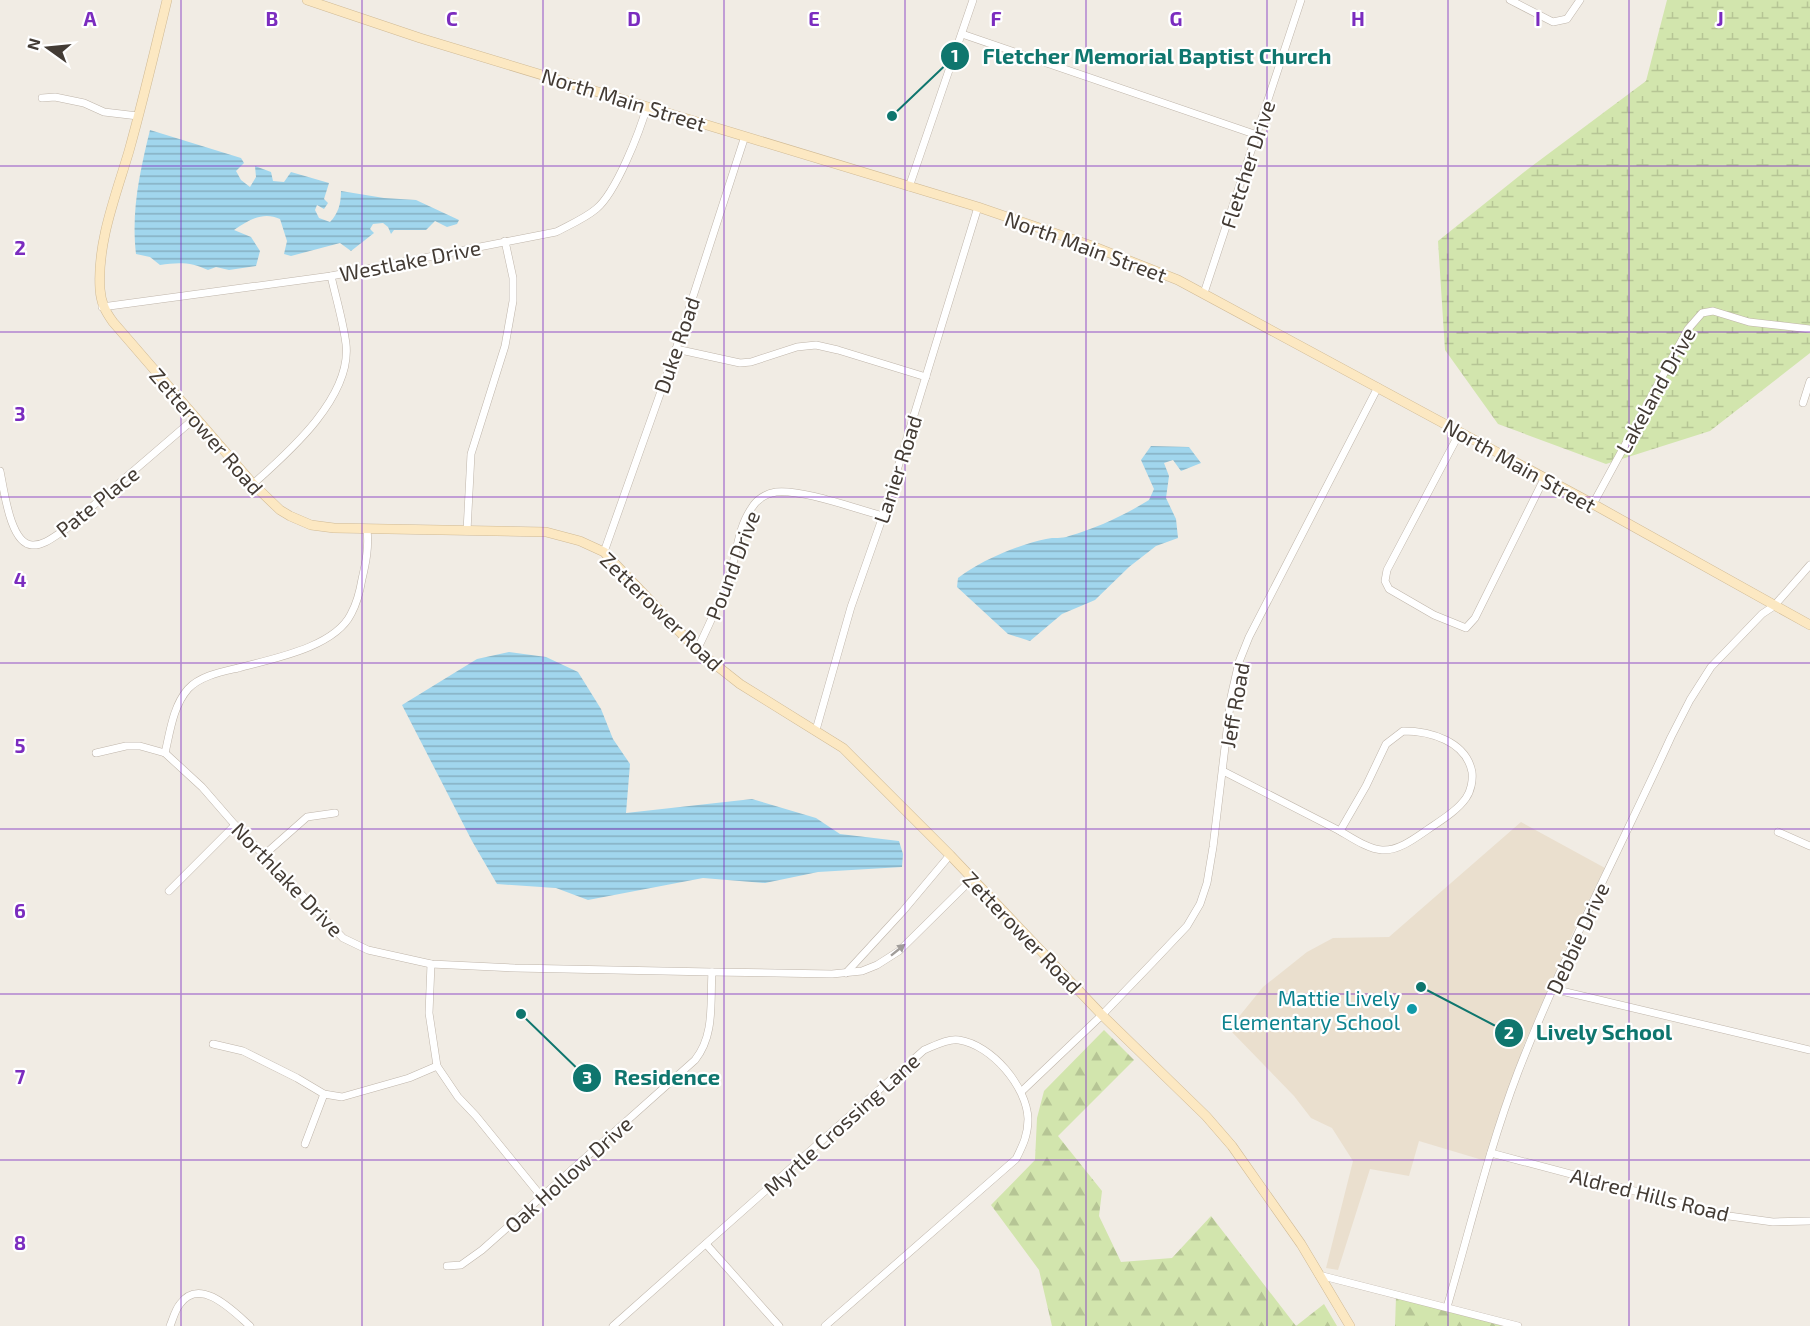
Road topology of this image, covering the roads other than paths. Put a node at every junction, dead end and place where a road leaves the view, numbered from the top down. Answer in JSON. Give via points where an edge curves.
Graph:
{"nodes":[{"id":1,"x":167,"y":0,"type":"edge"},
{"id":2,"x":307,"y":0,"type":"edge"},
{"id":3,"x":973,"y":0,"type":"edge"},
{"id":4,"x":1302,"y":0,"type":"edge"},
{"id":5,"x":1510,"y":0,"type":"edge"},
{"id":6,"x":1580,"y":0,"type":"edge"},
{"id":7,"x":962,"y":34,"type":"junction"},
{"id":8,"x":42,"y":98,"type":"dead end"},
{"id":9,"x":646,"y":106,"type":"junction"},
{"id":10,"x":138,"y":116,"type":"junction"},
{"id":11,"x":1257,"y":135,"type":"junction"},
{"id":12,"x":745,"y":136,"type":"junction"},
{"id":13,"x":909,"y":188,"type":"junction"},
{"id":14,"x":978,"y":207,"type":"junction"},
{"id":15,"x":505,"y":241,"type":"junction"},
{"id":16,"x":331,"y":276,"type":"junction"},
{"id":17,"x":1204,"y":293,"type":"junction"},
{"id":18,"x":102,"y":307,"type":"junction"},
{"id":19,"x":1810,"y":329,"type":"edge"},
{"id":20,"x":676,"y":350,"type":"junction"},
{"id":21,"x":926,"y":377,"type":"junction"},
{"id":22,"x":1810,"y":381,"type":"edge"},
{"id":23,"x":1378,"y":387,"type":"junction"},
{"id":24,"x":1803,"y":403,"type":"dead end"},
{"id":25,"x":195,"y":418,"type":"junction"},
{"id":26,"x":1460,"y":432,"type":"junction"},
{"id":27,"x":0,"y":471,"type":"edge"},
{"id":28,"x":1544,"y":479,"type":"junction"},
{"id":29,"x":253,"y":484,"type":"junction"},
{"id":30,"x":1593,"y":504,"type":"junction"},
{"id":31,"x":883,"y":516,"type":"junction"},
{"id":32,"x":367,"y":530,"type":"junction"},
{"id":33,"x":467,"y":531,"type":"junction"},
{"id":34,"x":604,"y":552,"type":"junction"},
{"id":35,"x":1810,"y":565,"type":"edge"},
{"id":36,"x":1774,"y":606,"type":"junction"},
{"id":37,"x":1810,"y":625,"type":"edge"},
{"id":38,"x":697,"y":650,"type":"junction"},
{"id":39,"x":816,"y":729,"type":"junction"},
{"id":40,"x":96,"y":753,"type":"dead end"},
{"id":41,"x":165,"y":753,"type":"junction"},
{"id":42,"x":1223,"y":771,"type":"junction"},
{"id":43,"x":335,"y":813,"type":"dead end"},
{"id":44,"x":235,"y":825,"type":"junction"},
{"id":45,"x":1340,"y":831,"type":"junction"},
{"id":46,"x":1778,"y":832,"type":"dead end"},
{"id":47,"x":1810,"y":846,"type":"edge"},
{"id":48,"x":264,"y":855,"type":"junction"},
{"id":49,"x":950,"y":855,"type":"junction"},
{"id":50,"x":972,"y":879,"type":"junction"},
{"id":51,"x":169,"y":891,"type":"dead end"},
{"id":52,"x":430,"y":964,"type":"junction"},
{"id":53,"x":712,"y":972,"type":"junction"},
{"id":54,"x":846,"y":973,"type":"junction"},
{"id":55,"x":1553,"y":989,"type":"junction"},
{"id":56,"x":1102,"y":1015,"type":"junction"},
{"id":57,"x":213,"y":1044,"type":"dead end"},
{"id":58,"x":1810,"y":1050,"type":"edge"},
{"id":59,"x":437,"y":1066,"type":"junction"},
{"id":60,"x":1022,"y":1091,"type":"junction"},
{"id":61,"x":324,"y":1095,"type":"junction"},
{"id":62,"x":305,"y":1144,"type":"dead end"},
{"id":63,"x":1491,"y":1153,"type":"junction"},
{"id":64,"x":541,"y":1196,"type":"junction"},
{"id":65,"x":1810,"y":1221,"type":"edge"},
{"id":66,"x":706,"y":1244,"type":"junction"},
{"id":67,"x":447,"y":1266,"type":"dead end"},
{"id":68,"x":1319,"y":1275,"type":"junction"},
{"id":69,"x":1447,"y":1307,"type":"junction"},
{"id":70,"x":170,"y":1326,"type":"edge"},
{"id":71,"x":250,"y":1326,"type":"edge"},
{"id":72,"x":614,"y":1326,"type":"edge"},
{"id":73,"x":779,"y":1326,"type":"edge"},
{"id":74,"x":825,"y":1326,"type":"edge"},
{"id":75,"x":1350,"y":1326,"type":"edge"},
{"id":76,"x":1518,"y":1326,"type":"edge"}],
"edges":[{"from":1,"to":10,"type":"street"},
{"from":2,"to":9,"type":"street","name":"North Main Street"},
{"from":3,"to":7,"type":"street"},
{"from":4,"to":11,"type":"street","name":"Fletcher Drive"},
{"from":5,"to":6,"type":"street","via":[[1553,22],[1567,19]]},
{"from":7,"to":11,"type":"street"},
{"from":7,"to":13,"type":"street"},
{"from":8,"to":10,"type":"street","via":[[55,97],[104,112]]},
{"from":9,"to":12,"type":"street","name":"North Main Street"},
{"from":9,"to":15,"type":"street","name":"Westlake Drive","via":[[611,190],[596,209],[556,232]]},
{"from":10,"to":18,"type":"street","via":[[106,227],[100,272]]},
{"from":11,"to":17,"type":"street","name":"Fletcher Drive"},
{"from":12,"to":13,"type":"street","name":"North Main Street"},
{"from":12,"to":20,"type":"street","name":"Duke Road"},
{"from":13,"to":14,"type":"street","name":"North Main Street"},
{"from":14,"to":17,"type":"street","name":"North Main Street","via":[[1126,259]]},
{"from":14,"to":21,"type":"street","name":"Lanier Road"},
{"from":15,"to":16,"type":"street","name":"Westlake Drive"},
{"from":15,"to":33,"type":"street","via":[[513,278],[513,301],[505,346],[471,454]]},
{"from":16,"to":18,"type":"street","name":"Westlake Drive"},
{"from":16,"to":29,"type":"street","via":[[346,345],[345,369],[323,410],[298,444]]},
{"from":17,"to":23,"type":"street","name":"North Main Street"},
{"from":18,"to":25,"type":"street","name":"Zetterower Road"},
{"from":19,"to":30,"type":"street","name":"Lakeland Drive","via":[[1749,322],[1713,311],[1702,313],[1688,329]]},
{"from":20,"to":21,"type":"street","via":[[751,363],[797,347],[816,345]]},
{"from":20,"to":34,"type":"street","name":"Duke Road"},
{"from":21,"to":31,"type":"street","name":"Lanier Road"},
{"from":22,"to":24,"type":"street"},
{"from":23,"to":26,"type":"street","name":"North Main Street"},
{"from":23,"to":42,"type":"street","name":"Jeff Road","via":[[1249,637],[1234,681]]},
{"from":25,"to":27,"type":"street","name":"Pate Place","via":[[66,529],[44,543],[32,545],[22,541],[15,531]]},
{"from":25,"to":29,"type":"street","name":"Zetterower Road"},
{"from":26,"to":28,"type":"street","name":"North Main Street"},
{"from":26,"to":28,"type":"street","via":[[1385,581],[1389,589],[1434,615],[1466,628],[1475,618]]},
{"from":28,"to":30,"type":"street","name":"North Main Street"},
{"from":29,"to":32,"type":"street","name":"Zetterower Road","via":[[280,510],[300,521]]},
{"from":30,"to":36,"type":"street","name":"North Main Street"},
{"from":31,"to":38,"type":"street","name":"Pound Drive","via":[[799,493],[776,492],[755,502],[744,522],[729,578]]},
{"from":31,"to":39,"type":"street","name":"Lanier Road"},
{"from":32,"to":33,"type":"street","name":"Zetterower Road"},
{"from":32,"to":41,"type":"street","via":[[369,545],[351,616],[320,641],[294,653],[199,681],[178,705]]},
{"from":33,"to":34,"type":"street","name":"Zetterower Road","via":[[546,532]]},
{"from":34,"to":38,"type":"street","name":"Zetterower Road"},
{"from":35,"to":36,"type":"street","name":"Debbie Drive"},
{"from":36,"to":37,"type":"street","name":"North Main Street"},
{"from":36,"to":55,"type":"street","name":"Debbie Drive","via":[[1725,650],[1690,700]]},
{"from":38,"to":39,"type":"street","name":"Zetterower Road","via":[[740,684]]},
{"from":39,"to":49,"type":"street","name":"Zetterower Road","via":[[843,748]]},
{"from":40,"to":41,"type":"street","via":[[140,746]]},
{"from":41,"to":44,"type":"street","name":"Northlake Drive"},
{"from":42,"to":45,"type":"street"},
{"from":42,"to":56,"type":"street","name":"Jeff Road","via":[[1207,883],[1200,904],[1187,926]]},
{"from":43,"to":48,"type":"street","via":[[307,817]]},
{"from":44,"to":48,"type":"street","name":"Northlake Drive"},
{"from":44,"to":51,"type":"street"},
{"from":45,"to":45,"type":"street","via":[[1380,850],[1402,845],[1440,821],[1466,798],[1473,776],[1470,765],[1447,740],[1403,731],[1386,744]]},
{"from":46,"to":47,"type":"street"},
{"from":48,"to":52,"type":"street","name":"Northlake Drive","via":[[343,938],[368,950]]},
{"from":49,"to":50,"type":"street","name":"Zetterower Road"},
{"from":49,"to":54,"type":"street"},
{"from":54,"to":50,"type":"street","name":"Northlake Drive","one_way":true,"via":[[877,965],[899,951]]},
{"from":50,"to":56,"type":"street","name":"Zetterower Road"},
{"from":52,"to":53,"type":"street","name":"Northlake Drive"},
{"from":52,"to":59,"type":"street","via":[[429,1013]]},
{"from":53,"to":54,"type":"street","name":"Northlake Drive"},
{"from":53,"to":64,"type":"street","name":"Oak Hollow Drive","via":[[710,1028],[703,1051]]},
{"from":55,"to":58,"type":"street"},
{"from":55,"to":63,"type":"street","name":"Debbie Drive","via":[[1518,1073]]},
{"from":56,"to":60,"type":"street","name":"Jeff Road"},
{"from":56,"to":68,"type":"street","name":"Zetterower Road","via":[[1232,1146]]},
{"from":57,"to":61,"type":"street","via":[[243,1051]]},
{"from":59,"to":61,"type":"street","via":[[363,1092]]},
{"from":59,"to":64,"type":"street"},
{"from":60,"to":66,"type":"street","name":"Myrtle Crossing Lane","via":[[996,1059],[981,1048],[958,1040],[924,1050]]},
{"from":60,"to":74,"type":"street","name":"Myrtle Crossing Lane","via":[[1028,1118],[1026,1141],[1016,1158]]},
{"from":61,"to":62,"type":"street"},
{"from":63,"to":65,"type":"street","name":"Aldred Hills Road","via":[[1729,1216],[1773,1222]]},
{"from":63,"to":69,"type":"street","name":"Debbie Drive"},
{"from":64,"to":67,"type":"street","name":"Oak Hollow Drive","via":[[482,1250],[461,1265]]},
{"from":66,"to":72,"type":"street","name":"Myrtle Crossing Lane"},
{"from":66,"to":73,"type":"street"},
{"from":68,"to":69,"type":"street"},
{"from":68,"to":75,"type":"street","name":"Zetterower Road"},
{"from":69,"to":76,"type":"street"},
{"from":70,"to":71,"type":"street","via":[[179,1305],[197,1293],[210,1295]]}]}
